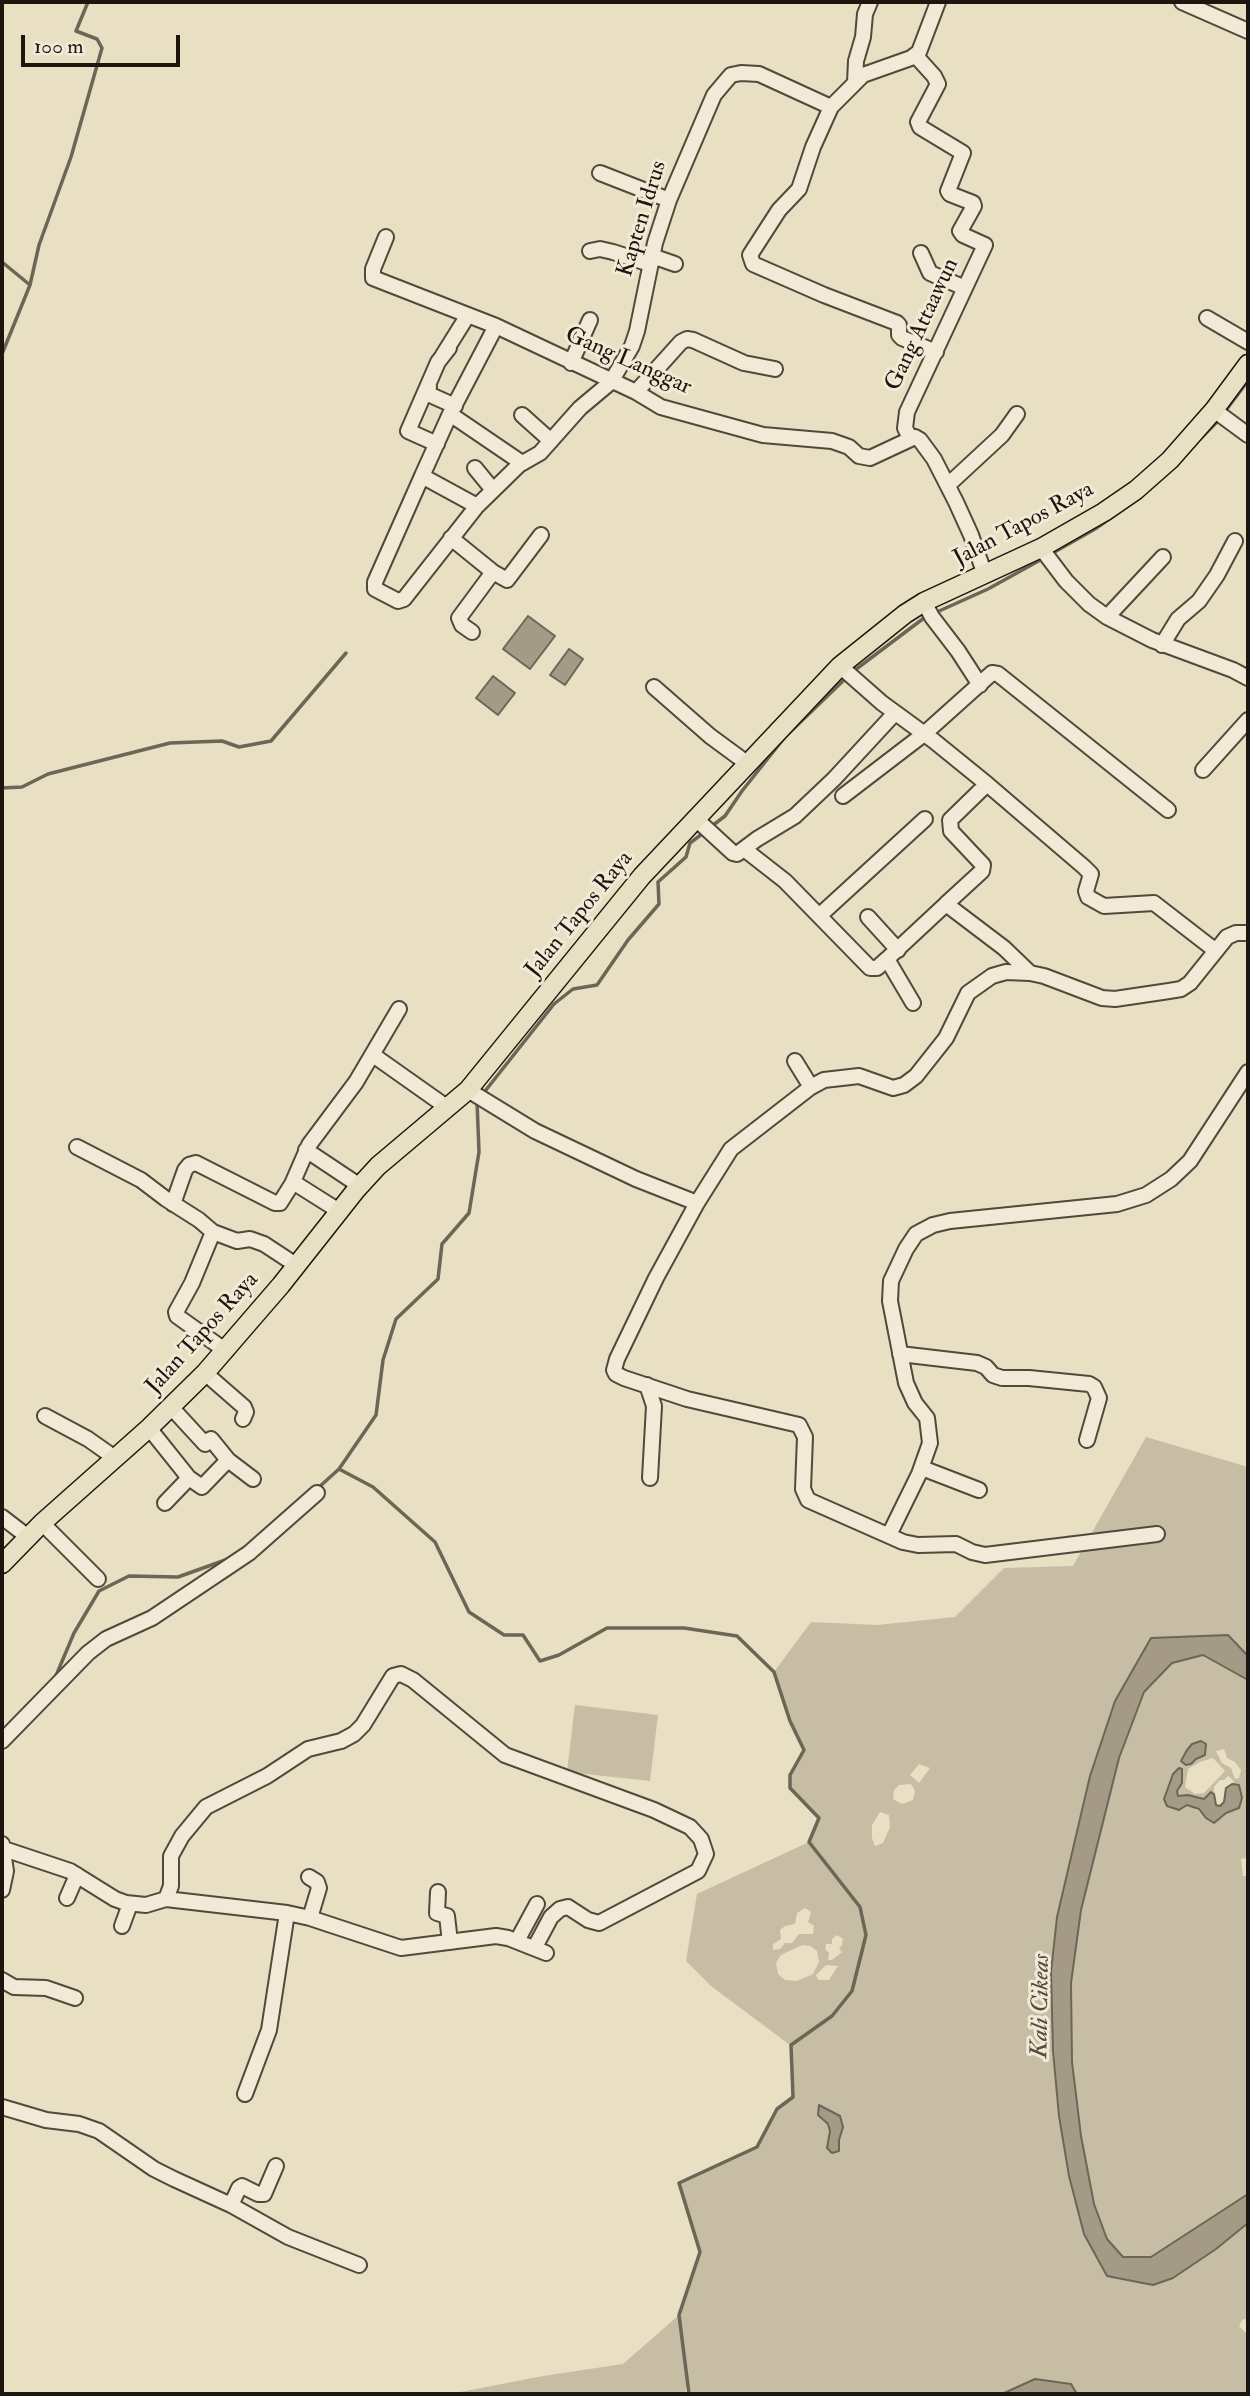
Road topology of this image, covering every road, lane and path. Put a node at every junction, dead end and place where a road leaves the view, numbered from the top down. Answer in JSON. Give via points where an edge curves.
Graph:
{"nodes":[{"id":1,"x":870,"y":2,"type":"edge"},
{"id":2,"x":935,"y":2,"type":"edge"},
{"id":3,"x":1182,"y":2,"type":"edge"},
{"id":4,"x":1248,"y":31,"type":"edge"},
{"id":5,"x":915,"y":55,"type":"junction"},
{"id":6,"x":855,"y":83,"type":"junction"},
{"id":7,"x":831,"y":107,"type":"junction"},
{"id":8,"x":600,"y":173,"type":"dead end"},
{"id":9,"x":669,"y":200,"type":"junction"},
{"id":10,"x":386,"y":237,"type":"dead end"},
{"id":11,"x":590,"y":251,"type":"dead end"},
{"id":12,"x":921,"y":253,"type":"dead end"},
{"id":13,"x":651,"y":260,"type":"junction"},
{"id":14,"x":675,"y":264,"type":"dead end"},
{"id":15,"x":965,"y":288,"type":"junction"},
{"id":16,"x":468,"y":315,"type":"junction"},
{"id":17,"x":1207,"y":318,"type":"dead end"},
{"id":18,"x":590,"y":320,"type":"dead end"},
{"id":19,"x":496,"y":326,"type":"junction"},
{"id":20,"x":1248,"y":342,"type":"edge"},
{"id":21,"x":449,"y":348,"type":"junction"},
{"id":22,"x":936,"y":352,"type":"junction"},
{"id":23,"x":570,"y":363,"type":"junction"},
{"id":24,"x":1248,"y":364,"type":"edge"},
{"id":25,"x":775,"y":369,"type":"dead end"},
{"id":26,"x":611,"y":382,"type":"junction"},
{"id":27,"x":636,"y":392,"type":"junction"},
{"id":28,"x":453,"y":410,"type":"junction"},
{"id":29,"x":1017,"y":414,"type":"dead end"},
{"id":30,"x":1220,"y":414,"type":"junction"},
{"id":31,"x":522,"y":415,"type":"dead end"},
{"id":32,"x":1248,"y":435,"type":"edge"},
{"id":33,"x":910,"y":438,"type":"junction"},
{"id":34,"x":551,"y":441,"type":"junction"},
{"id":35,"x":437,"y":444,"type":"junction"},
{"id":36,"x":522,"y":463,"type":"junction"},
{"id":37,"x":475,"y":468,"type":"dead end"},
{"id":38,"x":422,"y":476,"type":"junction"},
{"id":39,"x":948,"y":485,"type":"junction"},
{"id":40,"x":493,"y":490,"type":"junction"},
{"id":41,"x":477,"y":506,"type":"junction"},
{"id":42,"x":541,"y":535,"type":"dead end"},
{"id":43,"x":451,"y":538,"type":"junction"},
{"id":44,"x":1235,"y":541,"type":"dead end"},
{"id":45,"x":1045,"y":552,"type":"junction"},
{"id":46,"x":1163,"y":557,"type":"dead end"},
{"id":47,"x":492,"y":572,"type":"junction"},
{"id":48,"x":985,"y":575,"type":"junction"},
{"id":49,"x":924,"y":602,"type":"junction"},
{"id":50,"x":1107,"y":617,"type":"junction"},
{"id":51,"x":472,"y":632,"type":"dead end"},
{"id":52,"x":1162,"y":645,"type":"junction"},
{"id":53,"x":839,"y":666,"type":"junction"},
{"id":54,"x":1248,"y":678,"type":"edge"},
{"id":55,"x":980,"y":685,"type":"junction"},
{"id":56,"x":654,"y":687,"type":"dead end"},
{"id":57,"x":895,"y":713,"type":"junction"},
{"id":58,"x":1248,"y":720,"type":"edge"},
{"id":59,"x":924,"y":734,"type":"junction"},
{"id":60,"x":748,"y":764,"type":"junction"},
{"id":61,"x":1203,"y":770,"type":"dead end"},
{"id":62,"x":987,"y":784,"type":"junction"},
{"id":63,"x":843,"y":796,"type":"dead end"},
{"id":64,"x":1168,"y":810,"type":"dead end"},
{"id":65,"x":925,"y":819,"type":"dead end"},
{"id":66,"x":704,"y":826,"type":"junction"},
{"id":67,"x":744,"y":849,"type":"junction"},
{"id":68,"x":946,"y":904,"type":"junction"},
{"id":69,"x":819,"y":916,"type":"junction"},
{"id":70,"x":868,"y":917,"type":"dead end"},
{"id":71,"x":1248,"y":933,"type":"edge"},
{"id":72,"x":1216,"y":951,"type":"junction"},
{"id":73,"x":893,"y":954,"type":"junction"},
{"id":74,"x":1030,"y":973,"type":"junction"},
{"id":75,"x":913,"y":1003,"type":"dead end"},
{"id":76,"x":399,"y":1009,"type":"dead end"},
{"id":77,"x":373,"y":1055,"type":"junction"},
{"id":78,"x":795,"y":1061,"type":"dead end"},
{"id":79,"x":1248,"y":1072,"type":"edge"},
{"id":80,"x":811,"y":1087,"type":"junction"},
{"id":81,"x":479,"y":1097,"type":"junction"},
{"id":82,"x":448,"y":1108,"type":"junction"},
{"id":83,"x":77,"y":1147,"type":"dead end"},
{"id":84,"x":306,"y":1150,"type":"junction"},
{"id":85,"x":293,"y":1182,"type":"junction"},
{"id":86,"x":360,"y":1186,"type":"junction"},
{"id":87,"x":697,"y":1203,"type":"junction"},
{"id":88,"x":173,"y":1204,"type":"junction"},
{"id":89,"x":339,"y":1211,"type":"junction"},
{"id":90,"x":213,"y":1232,"type":"junction"},
{"id":91,"x":296,"y":1265,"type":"junction"},
{"id":92,"x":226,"y":1351,"type":"junction"},
{"id":93,"x":900,"y":1354,"type":"junction"},
{"id":94,"x":205,"y":1373,"type":"junction"},
{"id":95,"x":647,"y":1385,"type":"junction"},
{"id":96,"x":171,"y":1407,"type":"junction"},
{"id":97,"x":45,"y":1416,"type":"dead end"},
{"id":98,"x":243,"y":1419,"type":"dead end"},
{"id":99,"x":149,"y":1428,"type":"junction"},
{"id":100,"x":1087,"y":1440,"type":"dead end"},
{"id":101,"x":115,"y":1458,"type":"junction"},
{"id":102,"x":228,"y":1460,"type":"junction"},
{"id":103,"x":922,"y":1468,"type":"junction"},
{"id":104,"x":189,"y":1478,"type":"junction"},
{"id":105,"x":650,"y":1478,"type":"dead end"},
{"id":106,"x":253,"y":1479,"type":"dead end"},
{"id":107,"x":979,"y":1490,"type":"dead end"},
{"id":108,"x":317,"y":1493,"type":"dead end"},
{"id":109,"x":165,"y":1503,"type":"dead end"},
{"id":110,"x":2,"y":1517,"type":"edge"},
{"id":111,"x":42,"y":1523,"type":"junction"},
{"id":112,"x":1157,"y":1534,"type":"dead end"},
{"id":113,"x":889,"y":1535,"type":"junction"},
{"id":114,"x":28,"y":1536,"type":"junction"},
{"id":115,"x":2,"y":1564,"type":"edge"},
{"id":116,"x":98,"y":1579,"type":"dead end"},
{"id":117,"x":2,"y":1741,"type":"edge"},
{"id":118,"x":3,"y":1846,"type":"edge"},
{"id":119,"x":76,"y":1875,"type":"junction"},
{"id":120,"x":309,"y":1877,"type":"dead end"},
{"id":121,"x":2,"y":1890,"type":"edge"},
{"id":122,"x":438,"y":1892,"type":"dead end"},
{"id":123,"x":67,"y":1898,"type":"dead end"},
{"id":124,"x":166,"y":1899,"type":"junction"},
{"id":125,"x":130,"y":1904,"type":"junction"},
{"id":126,"x":537,"y":1904,"type":"dead end"},
{"id":127,"x":287,"y":1913,"type":"junction"},
{"id":128,"x":310,"y":1918,"type":"junction"},
{"id":129,"x":122,"y":1926,"type":"dead end"},
{"id":130,"x":517,"y":1941,"type":"junction"},
{"id":131,"x":450,"y":1942,"type":"junction"},
{"id":132,"x":2,"y":1980,"type":"edge"},
{"id":133,"x":75,"y":1998,"type":"dead end"},
{"id":134,"x":246,"y":2094,"type":"dead end"},
{"id":135,"x":2,"y":2107,"type":"edge"},
{"id":136,"x":276,"y":2166,"type":"dead end"},
{"id":137,"x":231,"y":2204,"type":"junction"},
{"id":138,"x":359,"y":2265,"type":"dead end"}],
"edges":[{"from":1,"to":6,"type":"street"},
{"from":2,"to":5,"type":"street"},
{"from":3,"to":4,"type":"street"},
{"from":5,"to":6,"type":"street","via":[[863,75]]},
{"from":5,"to":15,"type":"street","name":"Gang Attaawun","via":[[938,84],[918,122],[963,153],[948,191],[973,203],[960,231],[985,245]]},
{"from":6,"to":7,"type":"street"},
{"from":7,"to":9,"type":"street","name":"Kapten Idrus","via":[[759,74],[731,75],[714,94]]},
{"from":7,"to":22,"type":"street","via":[[799,189],[754,246],[751,261],[897,323],[902,338]]},
{"from":8,"to":9,"type":"street"},
{"from":9,"to":13,"type":"street","name":"Kapten Idrus"},
{"from":10,"to":16,"type":"street","name":"Gang Langgar","via":[[373,278]]},
{"from":11,"to":13,"type":"street"},
{"from":12,"to":15,"type":"street","via":[[930,273]]},
{"from":13,"to":14,"type":"street"},
{"from":13,"to":26,"type":"street","name":"Kapten Idrus","via":[[637,331]]},
{"from":15,"to":22,"type":"street","name":"Gang Attaawun"},
{"from":16,"to":19,"type":"street","name":"Gang Langgar"},
{"from":16,"to":21,"type":"street"},
{"from":17,"to":20,"type":"street"},
{"from":18,"to":23,"type":"street"},
{"from":19,"to":23,"type":"street","name":"Gang Langgar"},
{"from":19,"to":28,"type":"street"},
{"from":21,"to":28,"type":"street","via":[[426,393]]},
{"from":21,"to":35,"type":"street","via":[[438,362],[408,431]]},
{"from":22,"to":33,"type":"street","name":"Gang Attaawun","via":[[907,412],[905,429]]},
{"from":23,"to":26,"type":"street","name":"Gang Langgar"},
{"from":24,"to":30,"type":"main road","name":"Jalan Tapos Raya"},
{"from":25,"to":27,"type":"street","via":[[744,363],[687,339]]},
{"from":26,"to":27,"type":"street","name":"Gang Langgar"},
{"from":26,"to":34,"type":"street","name":"Kapten Idrus"},
{"from":27,"to":33,"type":"street","name":"Gang Langgar","via":[[661,407],[764,435],[832,441],[870,458]]},
{"from":28,"to":35,"type":"street"},
{"from":28,"to":36,"type":"street"},
{"from":29,"to":39,"type":"street","via":[[1002,435]]},
{"from":30,"to":32,"type":"street"},
{"from":30,"to":45,"type":"main road","name":"Jalan Tapos Raya","via":[[1136,490]]},
{"from":31,"to":34,"type":"street"},
{"from":33,"to":39,"type":"street","via":[[920,440]]},
{"from":34,"to":36,"type":"street","name":"Kapten Idrus"},
{"from":35,"to":38,"type":"street"},
{"from":36,"to":40,"type":"street","name":"Kapten Idrus"},
{"from":37,"to":40,"type":"street"},
{"from":38,"to":41,"type":"street"},
{"from":38,"to":43,"type":"street","name":"Kapten Idrus","via":[[375,589],[401,601]]},
{"from":39,"to":48,"type":"street"},
{"from":40,"to":41,"type":"street","name":"Kapten Idrus"},
{"from":41,"to":43,"type":"street","name":"Kapten Idrus"},
{"from":42,"to":47,"type":"street","via":[[509,579]]},
{"from":43,"to":47,"type":"street"},
{"from":44,"to":52,"type":"street","via":[[1199,601],[1178,620]]},
{"from":45,"to":48,"type":"main road","name":"Jalan Tapos Raya"},
{"from":45,"to":50,"type":"street","via":[[1089,604]]},
{"from":46,"to":50,"type":"street"},
{"from":47,"to":51,"type":"street","via":[[459,618]]},
{"from":48,"to":49,"type":"main road","name":"Jalan Tapos Raya"},
{"from":49,"to":53,"type":"main road","name":"Jalan Tapos Raya"},
{"from":49,"to":55,"type":"street"},
{"from":50,"to":52,"type":"street"},
{"from":52,"to":54,"type":"street"},
{"from":53,"to":57,"type":"street"},
{"from":53,"to":60,"type":"main road","name":"Jalan Tapos Raya"},
{"from":55,"to":59,"type":"street"},
{"from":55,"to":64,"type":"street","via":[[992,673],[998,674]]},
{"from":56,"to":60,"type":"street"},
{"from":57,"to":59,"type":"street"},
{"from":57,"to":67,"type":"street","via":[[795,816]]},
{"from":58,"to":61,"type":"street"},
{"from":59,"to":62,"type":"street"},
{"from":59,"to":63,"type":"street"},
{"from":60,"to":66,"type":"main road","name":"Jalan Tapos Raya"},
{"from":62,"to":68,"type":"street","via":[[950,820],[951,831],[983,865]]},
{"from":62,"to":72,"type":"street","via":[[1091,874],[1088,897],[1104,905],[1154,903]]},
{"from":65,"to":69,"type":"street"},
{"from":66,"to":67,"type":"street","via":[[735,854]]},
{"from":66,"to":81,"type":"main road","name":"Jalan Tapos Raya","via":[[642,876]]},
{"from":67,"to":69,"type":"street"},
{"from":68,"to":73,"type":"street"},
{"from":68,"to":74,"type":"street"},
{"from":69,"to":73,"type":"street","via":[[870,968],[877,968]]},
{"from":70,"to":73,"type":"street"},
{"from":71,"to":72,"type":"street","via":[[1231,935]]},
{"from":72,"to":74,"type":"street","via":[[1181,989],[1115,999],[1091,996]]},
{"from":73,"to":75,"type":"street"},
{"from":74,"to":80,"type":"street","via":[[996,974],[968,993],[946,1038],[904,1085],[886,1087],[859,1076],[824,1080]]},
{"from":76,"to":77,"type":"street"},
{"from":77,"to":82,"type":"street"},
{"from":77,"to":84,"type":"street"},
{"from":78,"to":80,"type":"street"},
{"from":79,"to":93,"type":"street","via":[[1190,1161],[1146,1195],[1117,1204],[950,1221],[916,1234],[891,1281]]},
{"from":80,"to":87,"type":"street","via":[[724,1156]]},
{"from":81,"to":82,"type":"main road","name":"Jalan Tapos Raya"},
{"from":81,"to":87,"type":"street","via":[[535,1131]]},
{"from":82,"to":86,"type":"main road","name":"Jalan Tapos Raya"},
{"from":83,"to":88,"type":"street","via":[[141,1180]]},
{"from":84,"to":85,"type":"street"},
{"from":84,"to":86,"type":"street"},
{"from":85,"to":88,"type":"street","via":[[280,1203],[275,1203],[196,1163],[185,1170]]},
{"from":85,"to":89,"type":"street"},
{"from":86,"to":89,"type":"main road","name":"Jalan Tapos Raya"},
{"from":87,"to":95,"type":"street","via":[[615,1366],[616,1374]]},
{"from":88,"to":90,"type":"street"},
{"from":89,"to":91,"type":"main road","name":"Jalan Tapos Raya"},
{"from":90,"to":91,"type":"street","via":[[264,1244]]},
{"from":90,"to":92,"type":"street","via":[[178,1304],[177,1316]]},
{"from":91,"to":92,"type":"main road","name":"Jalan Tapos Raya"},
{"from":92,"to":94,"type":"main road","name":"Jalan Tapos Raya"},
{"from":93,"to":100,"type":"street","via":[[977,1363],[1002,1378],[1089,1384],[1099,1398]]},
{"from":93,"to":103,"type":"street","via":[[910,1395],[928,1423],[930,1443]]},
{"from":94,"to":96,"type":"main road","name":"Jalan Tapos Raya"},
{"from":94,"to":98,"type":"street","via":[[244,1407]]},
{"from":95,"to":105,"type":"street","via":[[654,1406]]},
{"from":95,"to":113,"type":"street","via":[[799,1425],[805,1437],[806,1497]]},
{"from":96,"to":99,"type":"main road","name":"Jalan Tapos Raya"},
{"from":96,"to":102,"type":"street","via":[[205,1444],[211,1439]]},
{"from":97,"to":101,"type":"street"},
{"from":99,"to":101,"type":"main road","name":"Jalan Tapos Raya"},
{"from":99,"to":104,"type":"street"},
{"from":101,"to":111,"type":"main road","name":"Jalan Tapos Raya"},
{"from":102,"to":104,"type":"street","via":[[202,1487]]},
{"from":102,"to":106,"type":"street"},
{"from":103,"to":107,"type":"street"},
{"from":103,"to":113,"type":"street"},
{"from":104,"to":109,"type":"street"},
{"from":108,"to":117,"type":"street","via":[[249,1553],[152,1618],[106,1639],[88,1653]]},
{"from":110,"to":114,"type":"street"},
{"from":111,"to":114,"type":"main road","name":"Jalan Tapos Raya"},
{"from":111,"to":116,"type":"street"},
{"from":112,"to":113,"type":"street","via":[[995,1555],[956,1544],[918,1545]]},
{"from":114,"to":115,"type":"main road","name":"Jalan Tapos Raya"},
{"from":118,"to":119,"type":"street"},
{"from":118,"to":121,"type":"street","via":[[6,1871]]},
{"from":119,"to":123,"type":"street"},
{"from":119,"to":125,"type":"street"},
{"from":120,"to":128,"type":"street","via":[[319,1888]]},
{"from":122,"to":131,"type":"street","via":[[437,1913],[447,1916]]},
{"from":124,"to":125,"type":"street"},
{"from":124,"to":127,"type":"street"},
{"from":124,"to":130,"type":"street","via":[[171,1856],[206,1807],[307,1749],[354,1734],[393,1676],[401,1674],[505,1755],[654,1810],[690,1827],[701,1839],[706,1854],[698,1871],[599,1923],[568,1907],[560,1909],[551,1917],[541,1950]]},
{"from":125,"to":129,"type":"street"},
{"from":126,"to":130,"type":"street"},
{"from":127,"to":128,"type":"street"},
{"from":127,"to":134,"type":"street","via":[[269,2030]]},
{"from":128,"to":131,"type":"street","via":[[401,1948]]},
{"from":130,"to":131,"type":"street","via":[[496,1936]]},
{"from":132,"to":133,"type":"street"},
{"from":135,"to":137,"type":"street","via":[[99,2131],[154,2169]]},
{"from":136,"to":137,"type":"street","via":[[264,2194],[242,2186]]},
{"from":137,"to":138,"type":"street","via":[[288,2237]]}]}
